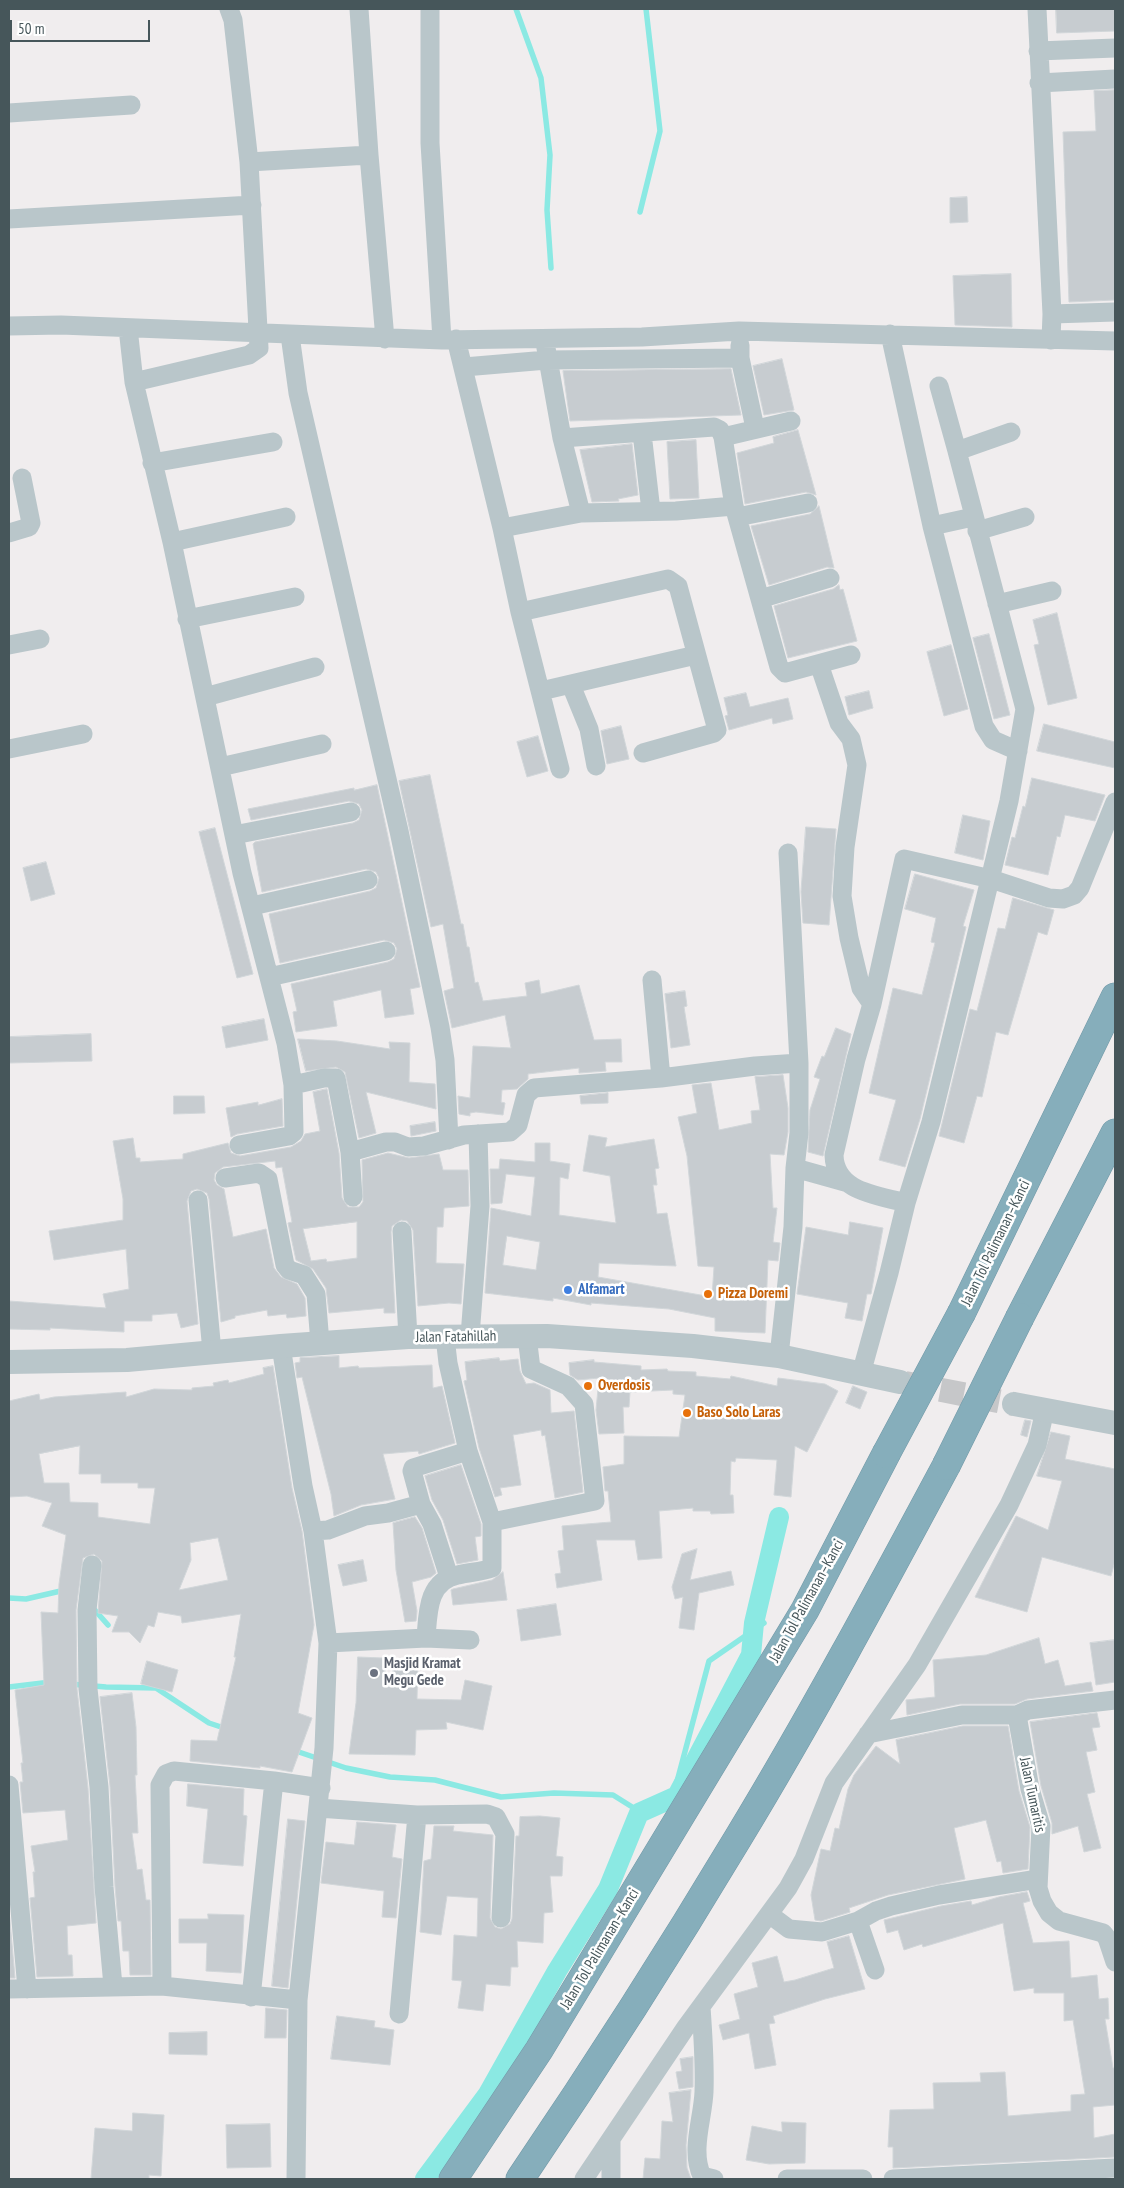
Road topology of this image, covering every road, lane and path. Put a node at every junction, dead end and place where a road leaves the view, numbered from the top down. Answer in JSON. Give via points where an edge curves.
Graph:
{"nodes":[{"id":1,"x":229,"y":9,"type":"edge"},
{"id":2,"x":359,"y":9,"type":"edge"},
{"id":3,"x":430,"y":9,"type":"edge"},
{"id":4,"x":1037,"y":9,"type":"edge"},
{"id":5,"x":1115,"y":48,"type":"edge"},
{"id":6,"x":1038,"y":51,"type":"junction"},
{"id":7,"x":1115,"y":79,"type":"edge"},
{"id":8,"x":1039,"y":83,"type":"junction"},
{"id":9,"x":131,"y":105,"type":"dead end"},
{"id":10,"x":9,"y":113,"type":"edge"},
{"id":11,"x":369,"y":155,"type":"junction"},
{"id":12,"x":249,"y":162,"type":"junction"},
{"id":13,"x":252,"y":205,"type":"junction"},
{"id":14,"x":9,"y":219,"type":"edge"},
{"id":15,"x":1115,"y":312,"type":"edge"},
{"id":16,"x":1052,"y":314,"type":"junction"},
{"id":17,"x":9,"y":326,"type":"edge"},
{"id":18,"x":128,"y":328,"type":"junction"},
{"id":19,"x":739,"y":331,"type":"junction"},
{"id":20,"x":259,"y":332,"type":"junction"},
{"id":21,"x":890,"y":334,"type":"junction"},
{"id":22,"x":290,"y":335,"type":"junction"},
{"id":23,"x":545,"y":337,"type":"junction"},
{"id":24,"x":385,"y":339,"type":"junction"},
{"id":25,"x":449,"y":340,"type":"junction"},
{"id":26,"x":1050,"y":340,"type":"junction"},
{"id":27,"x":1115,"y":341,"type":"edge"},
{"id":28,"x":740,"y":358,"type":"junction"},
{"id":29,"x":547,"y":360,"type":"junction"},
{"id":30,"x":464,"y":367,"type":"junction"},
{"id":31,"x":134,"y":382,"type":"junction"},
{"id":32,"x":939,"y":386,"type":"dead end"},
{"id":33,"x":791,"y":421,"type":"dead end"},
{"id":34,"x":755,"y":428,"type":"junction"},
{"id":35,"x":1011,"y":432,"type":"dead end"},
{"id":36,"x":642,"y":433,"type":"junction"},
{"id":37,"x":722,"y":436,"type":"junction"},
{"id":38,"x":562,"y":438,"type":"junction"},
{"id":39,"x":273,"y":442,"type":"dead end"},
{"id":40,"x":957,"y":451,"type":"junction"},
{"id":41,"x":152,"y":463,"type":"junction"},
{"id":42,"x":22,"y":478,"type":"dead end"},
{"id":43,"x":808,"y":504,"type":"dead end"},
{"id":44,"x":651,"y":511,"type":"junction"},
{"id":45,"x":736,"y":512,"type":"junction"},
{"id":46,"x":581,"y":513,"type":"junction"},
{"id":47,"x":286,"y":517,"type":"dead end"},
{"id":48,"x":1025,"y":517,"type":"dead end"},
{"id":49,"x":975,"y":524,"type":"junction"},
{"id":50,"x":932,"y":526,"type":"junction"},
{"id":51,"x":502,"y":528,"type":"junction"},
{"id":52,"x":9,"y":534,"type":"edge"},
{"id":53,"x":172,"y":542,"type":"junction"},
{"id":54,"x":830,"y":578,"type":"dead end"},
{"id":55,"x":1052,"y":591,"type":"dead end"},
{"id":56,"x":295,"y":597,"type":"dead end"},
{"id":57,"x":760,"y":599,"type":"junction"},
{"id":58,"x":997,"y":604,"type":"junction"},
{"id":59,"x":520,"y":612,"type":"junction"},
{"id":60,"x":187,"y":619,"type":"junction"},
{"id":61,"x":40,"y":639,"type":"dead end"},
{"id":62,"x":9,"y":645,"type":"edge"},
{"id":63,"x":696,"y":655,"type":"junction"},
{"id":64,"x":851,"y":655,"type":"dead end"},
{"id":65,"x":819,"y":664,"type":"junction"},
{"id":66,"x":315,"y":667,"type":"dead end"},
{"id":67,"x":571,"y":685,"type":"junction"},
{"id":68,"x":541,"y":691,"type":"junction"},
{"id":69,"x":205,"y":697,"type":"junction"},
{"id":70,"x":83,"y":734,"type":"dead end"},
{"id":71,"x":322,"y":744,"type":"dead end"},
{"id":72,"x":9,"y":749,"type":"edge"},
{"id":73,"x":1018,"y":751,"type":"junction"},
{"id":74,"x":643,"y":753,"type":"dead end"},
{"id":75,"x":220,"y":766,"type":"junction"},
{"id":76,"x":596,"y":766,"type":"dead end"},
{"id":77,"x":560,"y":769,"type":"dead end"},
{"id":78,"x":1115,"y":802,"type":"edge"},
{"id":79,"x":351,"y":812,"type":"dead end"},
{"id":80,"x":234,"y":834,"type":"junction"},
{"id":81,"x":788,"y":853,"type":"dead end"},
{"id":82,"x":991,"y":879,"type":"junction"},
{"id":83,"x":368,"y":880,"type":"dead end"},
{"id":84,"x":252,"y":906,"type":"junction"},
{"id":85,"x":386,"y":951,"type":"dead end"},
{"id":86,"x":269,"y":978,"type":"junction"},
{"id":87,"x":652,"y":980,"type":"dead end"},
{"id":88,"x":1115,"y":996,"type":"edge"},
{"id":89,"x":872,"y":1004,"type":"junction"},
{"id":90,"x":799,"y":1063,"type":"junction"},
{"id":91,"x":661,"y":1078,"type":"junction"},
{"id":92,"x":293,"y":1085,"type":"junction"},
{"id":93,"x":1115,"y":1133,"type":"edge"},
{"id":94,"x":478,"y":1134,"type":"junction"},
{"id":95,"x":448,"y":1140,"type":"junction"},
{"id":96,"x":239,"y":1145,"type":"dead end"},
{"id":97,"x":350,"y":1152,"type":"junction"},
{"id":98,"x":795,"y":1168,"type":"junction"},
{"id":99,"x":225,"y":1178,"type":"dead end"},
{"id":100,"x":846,"y":1182,"type":"junction"},
{"id":101,"x":353,"y":1197,"type":"dead end"},
{"id":102,"x":198,"y":1200,"type":"dead end"},
{"id":103,"x":906,"y":1203,"type":"junction"},
{"id":104,"x":402,"y":1231,"type":"dead end"},
{"id":105,"x":446,"y":1336,"type":"junction"},
{"id":106,"x":470,"y":1336,"type":"junction"},
{"id":107,"x":527,"y":1336,"type":"junction"},
{"id":108,"x":408,"y":1337,"type":"junction"},
{"id":109,"x":320,"y":1343,"type":"junction"},
{"id":110,"x":281,"y":1346,"type":"junction"},
{"id":111,"x":212,"y":1352,"type":"junction"},
{"id":112,"x":779,"y":1356,"type":"junction"},
{"id":113,"x":9,"y":1362,"type":"edge"},
{"id":114,"x":861,"y":1374,"type":"junction"},
{"id":115,"x":900,"y":1382,"type":"tunnel mouth"},
{"id":116,"x":1014,"y":1404,"type":"tunnel mouth"},
{"id":117,"x":1045,"y":1410,"type":"junction"},
{"id":118,"x":1115,"y":1423,"type":"edge"},
{"id":119,"x":468,"y":1451,"type":"junction"},
{"id":120,"x":421,"y":1504,"type":"junction"},
{"id":121,"x":492,"y":1522,"type":"junction"},
{"id":122,"x":313,"y":1531,"type":"junction"},
{"id":123,"x":92,"y":1565,"type":"dead end"},
{"id":124,"x":449,"y":1577,"type":"junction"},
{"id":125,"x":426,"y":1638,"type":"junction"},
{"id":126,"x":470,"y":1640,"type":"dead end"},
{"id":127,"x":328,"y":1643,"type":"junction"},
{"id":128,"x":1107,"y":1701,"type":"edge"},
{"id":129,"x":1017,"y":1715,"type":"junction"},
{"id":130,"x":868,"y":1734,"type":"junction"},
{"id":131,"x":274,"y":1781,"type":"junction"},
{"id":132,"x":9,"y":1785,"type":"edge"},
{"id":133,"x":321,"y":1788,"type":"junction"},
{"id":134,"x":318,"y":1808,"type":"junction"},
{"id":135,"x":417,"y":1816,"type":"junction"},
{"id":136,"x":1038,"y":1879,"type":"junction"},
{"id":137,"x":769,"y":1914,"type":"junction"},
{"id":138,"x":501,"y":1918,"type":"dead end"},
{"id":139,"x":858,"y":1921,"type":"junction"},
{"id":140,"x":1115,"y":1962,"type":"edge"},
{"id":141,"x":875,"y":1970,"type":"dead end"},
{"id":142,"x":113,"y":1986,"type":"junction"},
{"id":143,"x":162,"y":1986,"type":"junction"},
{"id":144,"x":18,"y":1989,"type":"edge"},
{"id":145,"x":251,"y":1996,"type":"junction"},
{"id":146,"x":298,"y":2000,"type":"junction"},
{"id":147,"x":701,"y":2007,"type":"junction"},
{"id":148,"x":399,"y":2014,"type":"dead end"},
{"id":149,"x":611,"y":2140,"type":"junction"},
{"id":150,"x":1115,"y":2168,"type":"edge"},
{"id":151,"x":296,"y":2179,"type":"edge"},
{"id":152,"x":452,"y":2179,"type":"edge"},
{"id":153,"x":520,"y":2179,"type":"edge"},
{"id":154,"x":584,"y":2179,"type":"edge"},
{"id":155,"x":611,"y":2179,"type":"edge"},
{"id":156,"x":714,"y":2179,"type":"edge"},
{"id":157,"x":786,"y":2179,"type":"edge"},
{"id":158,"x":863,"y":2179,"type":"edge"},
{"id":159,"x":892,"y":2179,"type":"edge"}],
"edges":[{"from":1,"to":12,"type":"street","via":[[233,20]]},
{"from":2,"to":11,"type":"street"},
{"from":3,"to":25,"type":"street","via":[[430,143]]},
{"from":4,"to":6,"type":"street"},
{"from":5,"to":6,"type":"street"},
{"from":6,"to":8,"type":"street"},
{"from":7,"to":8,"type":"street"},
{"from":8,"to":16,"type":"street"},
{"from":9,"to":10,"type":"street"},
{"from":11,"to":12,"type":"street"},
{"from":11,"to":24,"type":"street"},
{"from":12,"to":13,"type":"street"},
{"from":13,"to":14,"type":"street"},
{"from":13,"to":20,"type":"street"},
{"from":15,"to":16,"type":"street"},
{"from":16,"to":26,"type":"street"},
{"from":17,"to":18,"type":"street","via":[[61,324]]},
{"from":18,"to":20,"type":"street"},
{"from":18,"to":31,"type":"street"},
{"from":19,"to":21,"type":"street"},
{"from":19,"to":23,"type":"street","via":[[642,337]]},
{"from":19,"to":28,"type":"street"},
{"from":20,"to":22,"type":"street"},
{"from":20,"to":31,"type":"street","via":[[260,348],[249,355]]},
{"from":21,"to":26,"type":"street"},
{"from":21,"to":50,"type":"street"},
{"from":22,"to":24,"type":"street"},
{"from":22,"to":95,"type":"street","via":[[298,393],[400,831],[440,1027],[445,1060]]},
{"from":23,"to":25,"type":"street"},
{"from":23,"to":29,"type":"street"},
{"from":24,"to":25,"type":"street"},
{"from":25,"to":30,"type":"street"},
{"from":26,"to":27,"type":"street"},
{"from":28,"to":29,"type":"street"},
{"from":28,"to":34,"type":"street"},
{"from":29,"to":30,"type":"street"},
{"from":29,"to":38,"type":"street"},
{"from":30,"to":51,"type":"street"},
{"from":31,"to":41,"type":"street"},
{"from":32,"to":40,"type":"street"},
{"from":33,"to":34,"type":"street"},
{"from":34,"to":37,"type":"street"},
{"from":35,"to":40,"type":"street"},
{"from":36,"to":37,"type":"street","via":[[714,427]]},
{"from":36,"to":38,"type":"street"},
{"from":36,"to":44,"type":"street"},
{"from":37,"to":45,"type":"street"},
{"from":38,"to":46,"type":"street"},
{"from":39,"to":41,"type":"street"},
{"from":40,"to":49,"type":"street"},
{"from":41,"to":53,"type":"street"},
{"from":42,"to":52,"type":"street","via":[[30,528]]},
{"from":43,"to":45,"type":"street"},
{"from":44,"to":45,"type":"street"},
{"from":44,"to":46,"type":"street"},
{"from":45,"to":57,"type":"street"},
{"from":46,"to":51,"type":"street"},
{"from":47,"to":53,"type":"street"},
{"from":48,"to":49,"type":"street"},
{"from":49,"to":50,"type":"street"},
{"from":49,"to":58,"type":"street"},
{"from":50,"to":73,"type":"street","via":[[984,726],[993,740]]},
{"from":51,"to":59,"type":"street"},
{"from":53,"to":60,"type":"street"},
{"from":54,"to":57,"type":"street"},
{"from":55,"to":58,"type":"street"},
{"from":56,"to":60,"type":"street"},
{"from":57,"to":65,"type":"street","via":[[779,667],[785,673]]},
{"from":58,"to":73,"type":"street","via":[[1025,709]]},
{"from":59,"to":63,"type":"street","via":[[668,579],[678,586]]},
{"from":59,"to":68,"type":"street"},
{"from":60,"to":69,"type":"street"},
{"from":61,"to":62,"type":"street"},
{"from":63,"to":67,"type":"street"},
{"from":63,"to":74,"type":"street","via":[[717,730]]},
{"from":64,"to":65,"type":"street"},
{"from":65,"to":89,"type":"street","via":[[839,723],[851,738],[855,751],[857,766],[845,847],[842,896],[861,988]]},
{"from":66,"to":69,"type":"street"},
{"from":67,"to":68,"type":"street"},
{"from":67,"to":76,"type":"street","via":[[589,729]]},
{"from":68,"to":77,"type":"street"},
{"from":69,"to":75,"type":"street"},
{"from":70,"to":72,"type":"street"},
{"from":71,"to":75,"type":"street"},
{"from":73,"to":82,"type":"street"},
{"from":75,"to":80,"type":"street"},
{"from":78,"to":82,"type":"street","via":[[1080,888],[1074,895],[1063,899],[1049,898]]},
{"from":79,"to":80,"type":"street"},
{"from":80,"to":84,"type":"street"},
{"from":81,"to":90,"type":"street"},
{"from":82,"to":89,"type":"street","via":[[904,859]]},
{"from":82,"to":103,"type":"street","via":[[932,1122]]},
{"from":83,"to":84,"type":"street"},
{"from":84,"to":86,"type":"street"},
{"from":85,"to":86,"type":"street"},
{"from":86,"to":92,"type":"street"},
{"from":87,"to":91,"type":"street"},
{"from":88,"to":152,"type":"highway","name":"Jalan Tol Palimanan–Kanci","bridge":true,"via":[[962,1312],[800,1618],[539,2050]]},
{"from":89,"to":100,"type":"street","via":[[834,1155],[834,1168]]},
{"from":90,"to":91,"type":"street"},
{"from":90,"to":98,"type":"street","via":[[799,1133]]},
{"from":91,"to":94,"type":"street","via":[[534,1088],[526,1095],[515,1129]]},
{"from":92,"to":96,"type":"street","via":[[294,1132],[289,1136]]},
{"from":92,"to":97,"type":"street","via":[[336,1078]]},
{"from":93,"to":153,"type":"highway","bridge":true,"via":[[946,1466],[851,1642],[739,1837],[579,2092]]},
{"from":94,"to":95,"type":"street"},
{"from":94,"to":106,"type":"street","via":[[480,1206]]},
{"from":95,"to":97,"type":"street","via":[[416,1146],[386,1142]]},
{"from":97,"to":101,"type":"street"},
{"from":98,"to":100,"type":"street"},
{"from":98,"to":112,"type":"street","via":[[793,1227]]},
{"from":99,"to":109,"type":"street","via":[[258,1173],[268,1179],[285,1265],[289,1270],[304,1275],[316,1294]]},
{"from":100,"to":103,"type":"street"},
{"from":102,"to":111,"type":"street"},
{"from":103,"to":114,"type":"street"},
{"from":104,"to":108,"type":"street"},
{"from":105,"to":106,"type":"street","name":"Jalan Fatahillah"},
{"from":105,"to":108,"type":"street","name":"Jalan Fatahillah"},
{"from":105,"to":119,"type":"street","via":[[448,1363]]},
{"from":106,"to":107,"type":"street","name":"Jalan Fatahillah"},
{"from":107,"to":112,"type":"street","name":"Jalan Fatahillah","via":[[693,1346]]},
{"from":107,"to":121,"type":"street","via":[[531,1369],[568,1386],[584,1404],[596,1499]]},
{"from":108,"to":109,"type":"street","name":"Jalan Fatahillah"},
{"from":109,"to":110,"type":"street","name":"Jalan Fatahillah"},
{"from":110,"to":111,"type":"street","name":"Jalan Fatahillah"},
{"from":110,"to":122,"type":"street"},
{"from":111,"to":113,"type":"street","name":"Jalan Fatahillah","via":[[127,1360]]},
{"from":112,"to":114,"type":"street","name":"Jalan Fatahillah"},
{"from":114,"to":115,"type":"street","name":"Jalan Fatahillah"},
{"from":116,"to":117,"type":"street"},
{"from":117,"to":118,"type":"street"},
{"from":117,"to":130,"type":"street","via":[[1037,1445],[1009,1505],[917,1665]]},
{"from":119,"to":120,"type":"street","via":[[413,1468]]},
{"from":119,"to":121,"type":"street"},
{"from":120,"to":122,"type":"street","via":[[364,1516],[328,1530]]},
{"from":120,"to":124,"type":"street","via":[[432,1524]]},
{"from":121,"to":124,"type":"street","via":[[492,1568]]},
{"from":122,"to":127,"type":"street"},
{"from":123,"to":142,"type":"street","via":[[87,1610],[88,1689],[99,1787]]},
{"from":124,"to":125,"type":"street","via":[[439,1584],[432,1597]]},
{"from":125,"to":126,"type":"street"},
{"from":125,"to":127,"type":"street"},
{"from":127,"to":133,"type":"street"},
{"from":128,"to":129,"type":"street","via":[[1028,1710]]},
{"from":129,"to":130,"type":"street","via":[[962,1715]]},
{"from":129,"to":136,"type":"street","name":"Jalan Tumaritis","via":[[1030,1789],[1042,1826]]},
{"from":130,"to":137,"type":"street","via":[[834,1783],[804,1859]]},
{"from":131,"to":133,"type":"street"},
{"from":131,"to":143,"type":"street","via":[[174,1771],[166,1774],[160,1785]]},
{"from":131,"to":145,"type":"street"},
{"from":132,"to":144,"type":"street"},
{"from":133,"to":134,"type":"street"},
{"from":134,"to":135,"type":"street"},
{"from":134,"to":146,"type":"street"},
{"from":135,"to":138,"type":"street","via":[[487,1814],[499,1819],[505,1834]]},
{"from":135,"to":148,"type":"street"},
{"from":136,"to":139,"type":"street","via":[[939,1894],[876,1911]]},
{"from":136,"to":140,"type":"street","name":"Jalan Tumaritis","via":[[1048,1914],[1059,1921],[1103,1933]]},
{"from":137,"to":139,"type":"street","via":[[788,1929],[804,1932],[822,1932]]},
{"from":137,"to":147,"type":"street"},
{"from":139,"to":141,"type":"street"},
{"from":142,"to":143,"type":"street"},
{"from":142,"to":144,"type":"street"},
{"from":143,"to":145,"type":"street"},
{"from":145,"to":146,"type":"street"},
{"from":146,"to":151,"type":"street"},
{"from":147,"to":149,"type":"street"},
{"from":147,"to":156,"type":"street","via":[[704,2092],[698,2139],[699,2170],[702,2176]]},
{"from":149,"to":154,"type":"street"},
{"from":149,"to":155,"type":"street"},
{"from":150,"to":159,"type":"street"},
{"from":157,"to":158,"type":"street"}]}
